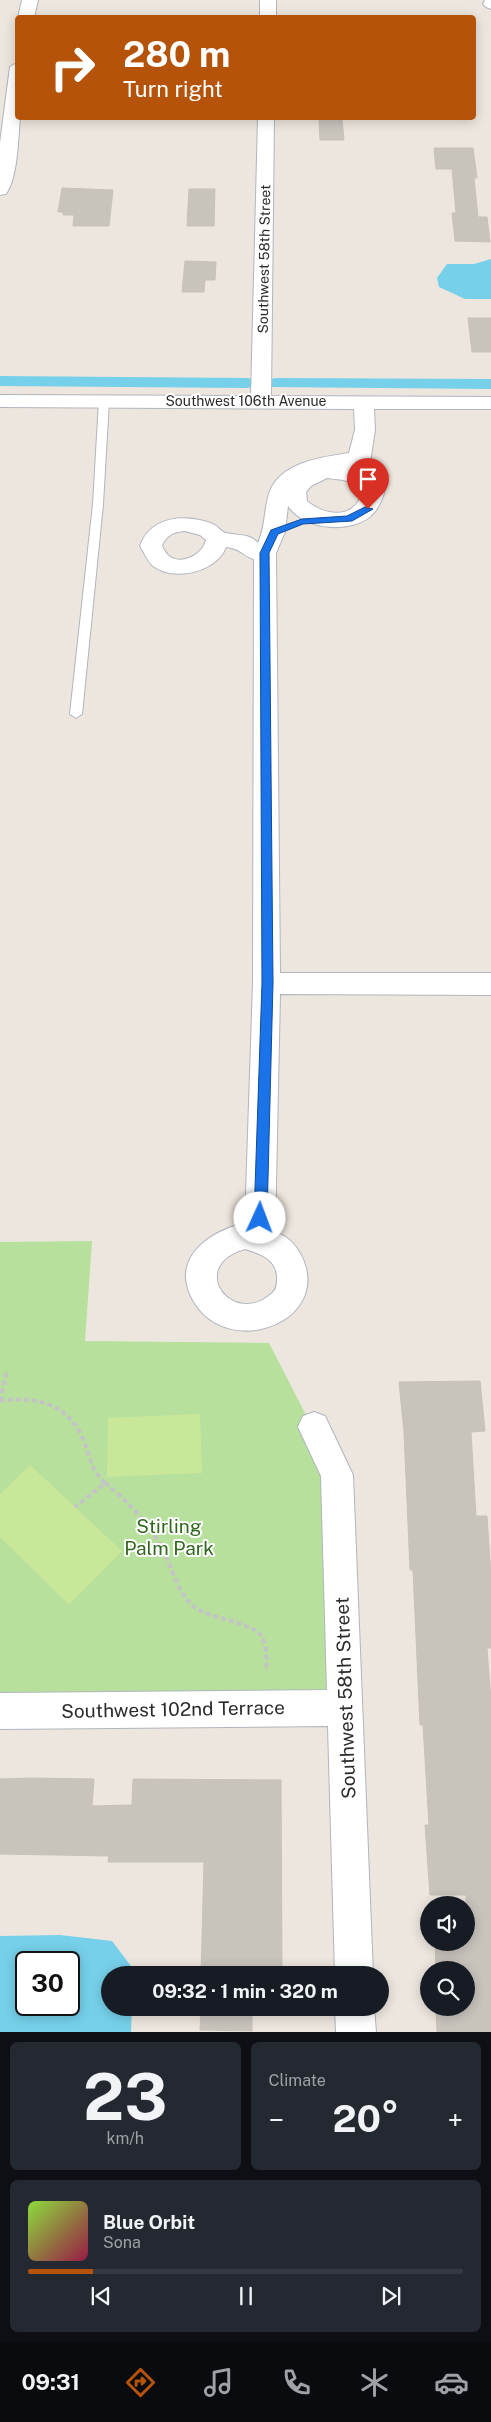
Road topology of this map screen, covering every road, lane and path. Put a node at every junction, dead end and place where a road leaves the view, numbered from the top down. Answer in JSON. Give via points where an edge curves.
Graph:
{"nodes":[{"id":1,"x":30,"y":0,"type":"edge"},
{"id":2,"x":268,"y":0,"type":"edge"},
{"id":3,"x":27,"y":15,"type":"edge"},
{"id":4,"x":268,"y":15,"type":"edge"},
{"id":5,"x":15,"y":91,"type":"edge"},
{"id":6,"x":266,"y":120,"type":"edge"},
{"id":7,"x":0,"y":190,"type":"edge"},
{"id":8,"x":0,"y":401,"type":"edge"},
{"id":9,"x":104,"y":401,"type":"junction"},
{"id":10,"x":261,"y":401,"type":"junction"},
{"id":11,"x":364,"y":402,"type":"junction"},
{"id":12,"x":491,"y":403,"type":"edge"},
{"id":13,"x":359,"y":458,"type":"junction"},
{"id":14,"x":340,"y":472,"type":"junction"},
{"id":15,"x":362,"y":479,"type":"junction"},
{"id":16,"x":302,"y":509,"type":"junction"},
{"id":17,"x":322,"y":519,"type":"junction"},
{"id":18,"x":265,"y":546,"type":"junction"},
{"id":19,"x":214,"y":548,"type":"dead end"},
{"id":20,"x":76,"y":714,"type":"dead end"},
{"id":21,"x":267,"y":983,"type":"junction"},
{"id":22,"x":491,"y":984,"type":"edge"},
{"id":23,"x":260,"y":1238,"type":"dead end"},
{"id":24,"x":3,"y":1371,"type":"dead end"},
{"id":25,"x":0,"y":1401,"type":"edge"},
{"id":26,"x":314,"y":1427,"type":"dead end"},
{"id":27,"x":105,"y":1483,"type":"junction"},
{"id":28,"x":75,"y":1507,"type":"dead end"},
{"id":29,"x":267,"y":1671,"type":"dead end"},
{"id":30,"x":345,"y":1708,"type":"junction"},
{"id":31,"x":0,"y":1711,"type":"edge"},
{"id":32,"x":354,"y":1966,"type":"edge"},
{"id":33,"x":356,"y":2016,"type":"edge"},
{"id":34,"x":356,"y":2032,"type":"edge"}],
"edges":[{"from":1,"to":3,"type":"street"},
{"from":2,"to":4,"type":"street"},
{"from":5,"to":7,"type":"street"},
{"from":6,"to":10,"type":"street","name":"Southwest 58th Street"},
{"from":8,"to":9,"type":"street","name":"Southwest 106th Avenue"},
{"from":9,"to":10,"type":"street","name":"Southwest 106th Avenue"},
{"from":9,"to":20,"type":"lane","via":[[98,504]]},
{"from":10,"to":11,"type":"street","name":"Southwest 106th Avenue"},
{"from":11,"to":12,"type":"street","name":"Southwest 106th Avenue"},
{"from":11,"to":13,"type":"street","via":[[365,432]]},
{"from":13,"to":14,"type":"street"},
{"from":13,"to":15,"type":"street","via":[[358,470]]},
{"from":13,"to":18,"type":"street","via":[[323,463],[288,478],[279,495]]},
{"from":14,"to":15,"type":"street"},
{"from":14,"to":16,"type":"street","via":[[315,474],[298,486],[296,501]]},
{"from":15,"to":17,"type":"street","via":[[374,493],[368,509],[349,519]]},
{"from":16,"to":17,"type":"street"},
{"from":16,"to":18,"type":"street","via":[[288,516]]},
{"from":17,"to":18,"type":"street","via":[[302,522]]},
{"from":18,"to":19,"type":"street","via":[[243,558]]},
{"from":18,"to":21,"type":"street"},
{"from":21,"to":22,"type":"street"},
{"from":21,"to":23,"type":"street"},
{"from":24,"to":25,"type":"path","via":[[6,1374]]},
{"from":25,"to":27,"type":"path","via":[[34,1398],[53,1405],[70,1417],[82,1437],[97,1477]]},
{"from":26,"to":30,"type":"street","name":"Southwest 58th Street","via":[[337,1474]]},
{"from":27,"to":28,"type":"path"},
{"from":27,"to":29,"type":"path","via":[[125,1499],[160,1544],[184,1595],[193,1606],[208,1615],[256,1630],[263,1638]]},
{"from":30,"to":31,"type":"street","name":"Southwest 102nd Terrace"},
{"from":30,"to":32,"type":"street","name":"Southwest 58th Street"},
{"from":33,"to":34,"type":"street"}]}
